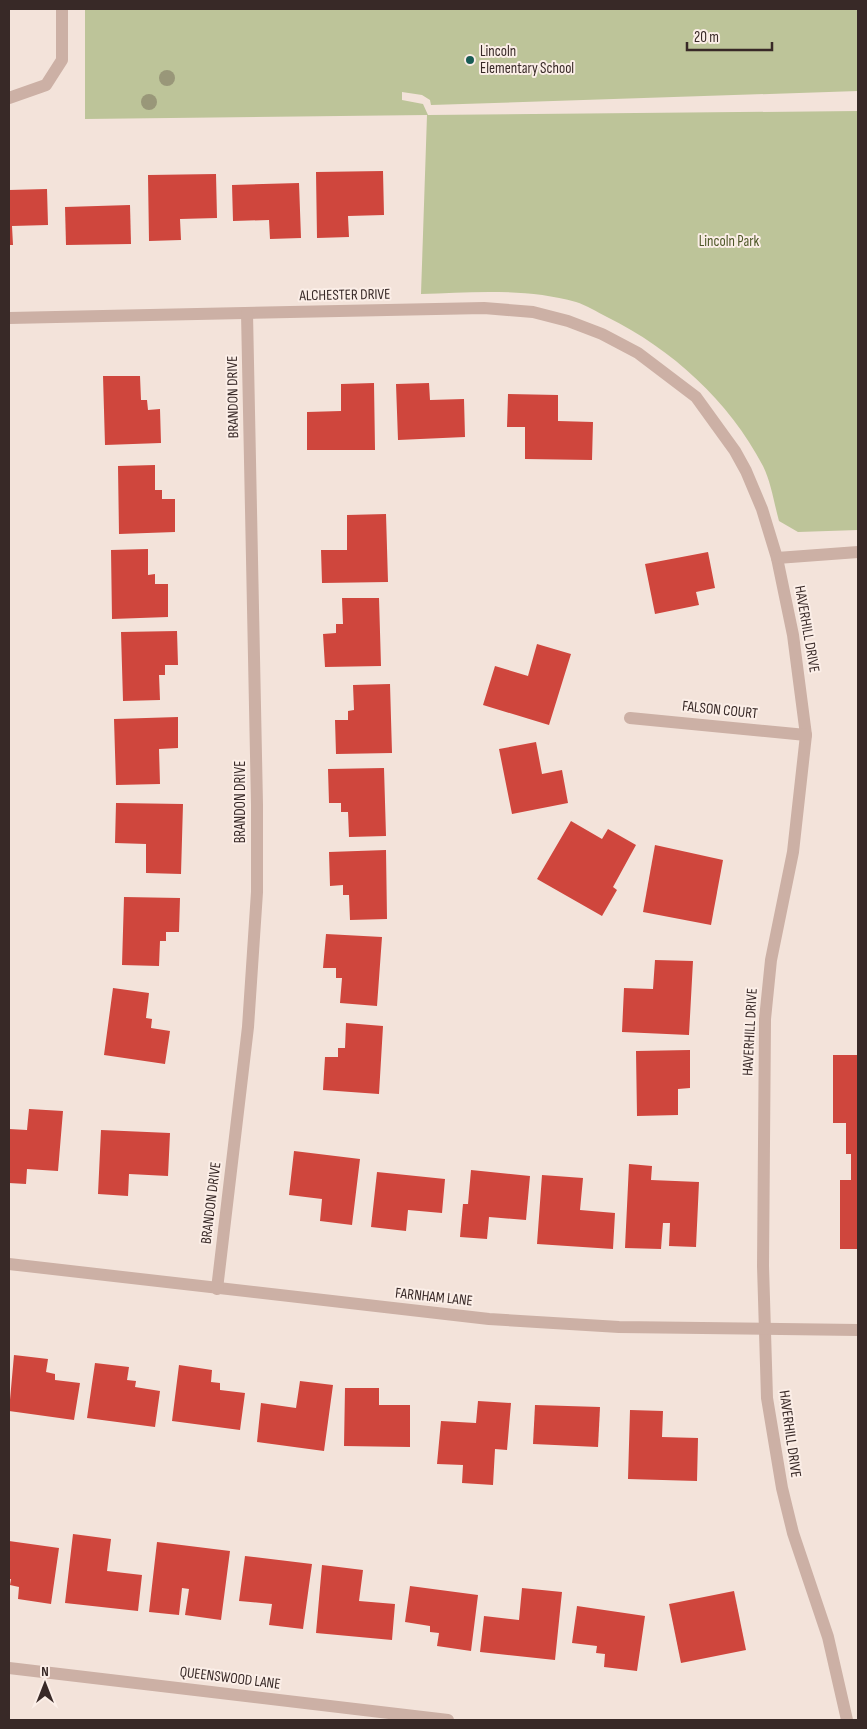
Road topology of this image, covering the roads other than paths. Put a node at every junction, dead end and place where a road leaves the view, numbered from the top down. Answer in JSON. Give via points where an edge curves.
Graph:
{"nodes":[{"id":1,"x":62,"y":9,"type":"edge"},
{"id":2,"x":9,"y":98,"type":"edge"},
{"id":3,"x":247,"y":313,"type":"junction"},
{"id":4,"x":9,"y":318,"type":"edge"},
{"id":5,"x":667,"y":375,"type":"joint"},
{"id":6,"x":858,"y":552,"type":"edge"},
{"id":7,"x":778,"y":558,"type":"junction"},
{"id":8,"x":630,"y":718,"type":"dead end"},
{"id":9,"x":806,"y":735,"type":"junction"},
{"id":10,"x":9,"y":1264,"type":"edge"},
{"id":11,"x":217,"y":1289,"type":"junction"},
{"id":12,"x":858,"y":1330,"type":"edge"},
{"id":13,"x":766,"y":1331,"type":"junction"},
{"id":14,"x":9,"y":1668,"type":"edge"},
{"id":15,"x":448,"y":1720,"type":"edge"},
{"id":16,"x":848,"y":1720,"type":"edge"}],
"edges":[{"from":1,"to":2,"type":"street","via":[[62,60],[46,85]]},
{"from":3,"to":4,"type":"street","name":"ALCHESTER DRIVE"},
{"from":3,"to":5,"type":"street","name":"ALCHESTER DRIVE","via":[[484,308],[533,312],[602,334],[638,353]]},
{"from":3,"to":11,"type":"street","name":"BRANDON DRIVE","via":[[256,892],[248,1028]]},
{"from":5,"to":7,"type":"street","name":"HAVERHILL DRIVE","via":[[696,397],[735,451],[762,509]]},
{"from":6,"to":7,"type":"street"},
{"from":7,"to":9,"type":"street","name":"HAVERHILL DRIVE","via":[[793,635]]},
{"from":8,"to":9,"type":"street","name":"FALSON COURT"},
{"from":9,"to":13,"type":"street","name":"HAVERHILL DRIVE","via":[[793,852],[772,960],[765,1019],[763,1227]]},
{"from":10,"to":11,"type":"street","name":"FARNHAM LANE"},
{"from":11,"to":13,"type":"street","name":"FARNHAM LANE","via":[[489,1319]]},
{"from":12,"to":13,"type":"street","name":"FARNHAM LANE"},
{"from":13,"to":16,"type":"street","name":"HAVERHILL DRIVE","via":[[767,1398],[782,1488],[793,1533],[828,1637]]},
{"from":14,"to":15,"type":"street","name":"QUEENSWOOD LANE"}]}
